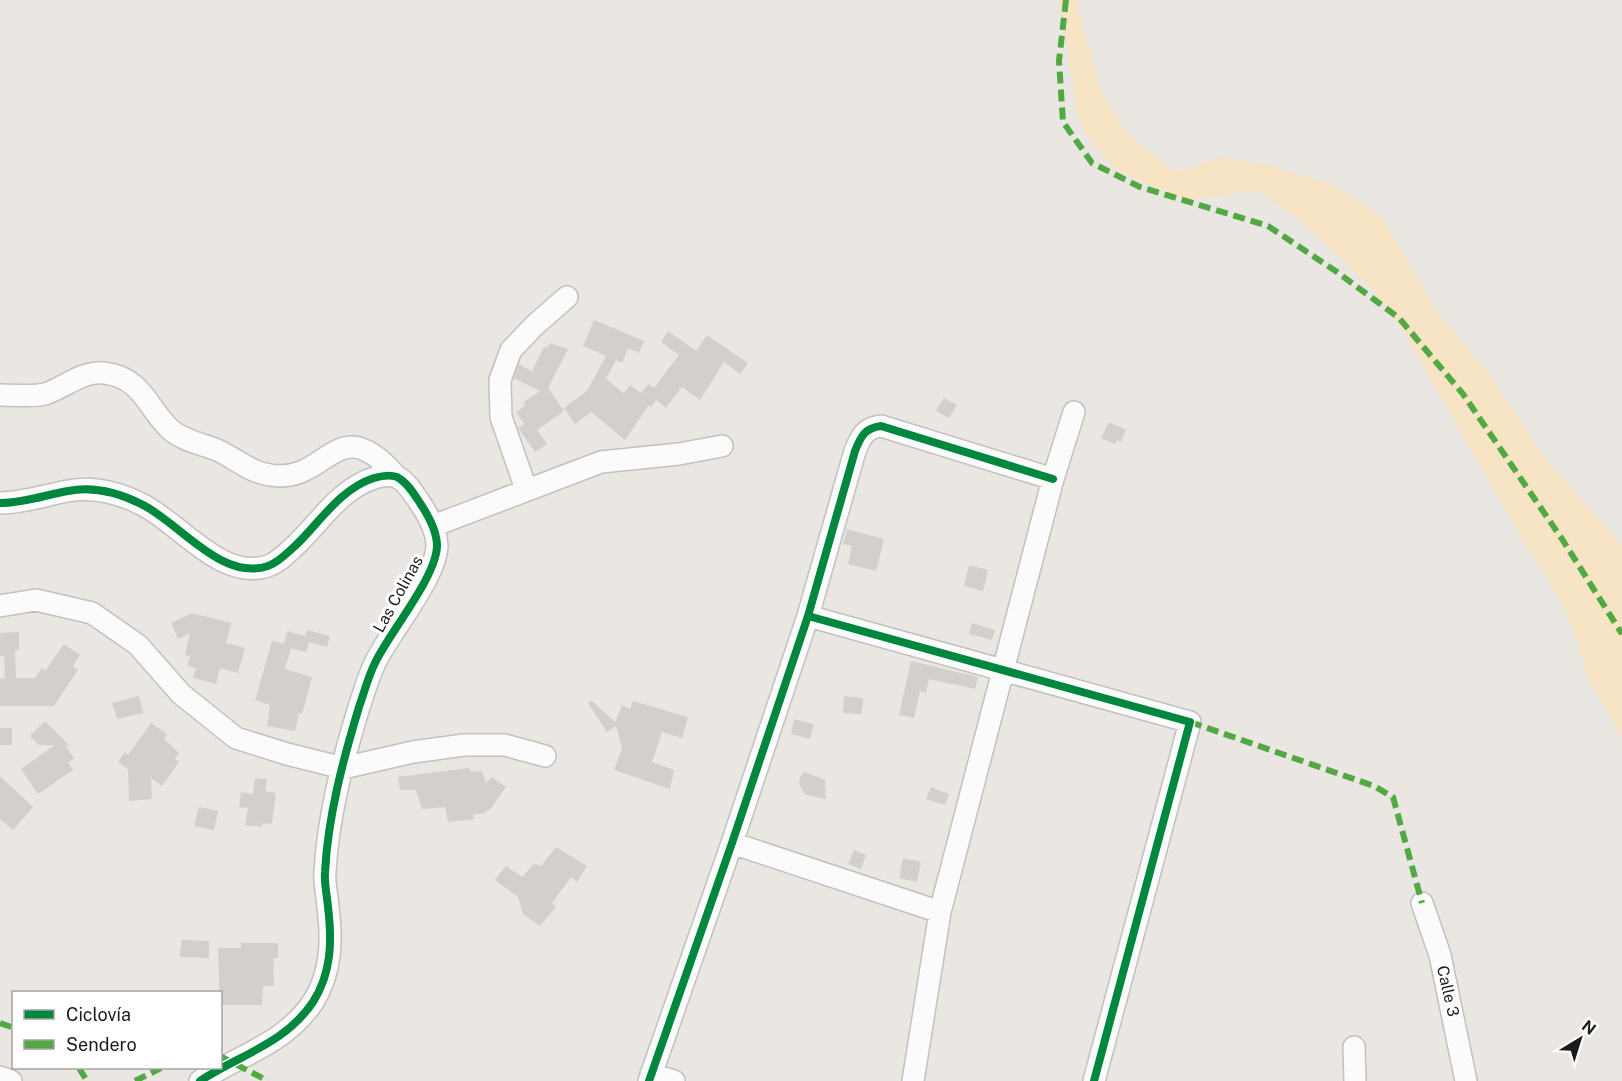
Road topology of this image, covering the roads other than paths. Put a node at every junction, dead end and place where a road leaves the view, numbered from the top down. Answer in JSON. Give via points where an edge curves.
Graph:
{"nodes":[{"id":1,"x":567,"y":297,"type":"dead end"},
{"id":2,"x":0,"y":395,"type":"edge"},
{"id":3,"x":1074,"y":412,"type":"dead end"},
{"id":4,"x":722,"y":446,"type":"dead end"},
{"id":5,"x":397,"y":477,"type":"junction"},
{"id":6,"x":1053,"y":479,"type":"junction"},
{"id":7,"x":526,"y":489,"type":"junction"},
{"id":8,"x":0,"y":503,"type":"edge"},
{"id":9,"x":433,"y":526,"type":"junction"},
{"id":10,"x":0,"y":606,"type":"edge"},
{"id":11,"x":808,"y":615,"type":"junction"},
{"id":12,"x":1003,"y":669,"type":"junction"},
{"id":13,"x":545,"y":756,"type":"dead end"},
{"id":14,"x":343,"y":768,"type":"junction"},
{"id":15,"x":732,"y":843,"type":"junction"},
{"id":16,"x":1422,"y":903,"type":"dead end"},
{"id":17,"x":940,"y":912,"type":"junction"},
{"id":18,"x":1354,"y":1047,"type":"dead end"},
{"id":19,"x":232,"y":1073,"type":"edge"},
{"id":20,"x":0,"y":1077,"type":"edge"},
{"id":21,"x":650,"y":1078,"type":"edge"},
{"id":22,"x":11,"y":1081,"type":"edge"},
{"id":23,"x":200,"y":1081,"type":"edge"},
{"id":24,"x":674,"y":1081,"type":"edge"},
{"id":25,"x":913,"y":1081,"type":"edge"},
{"id":26,"x":1094,"y":1081,"type":"edge"},
{"id":27,"x":1356,"y":1081,"type":"edge"},
{"id":28,"x":1466,"y":1081,"type":"edge"}],
"edges":[{"from":1,"to":7,"type":"street","via":[[511,350],[500,380],[501,417]]},
{"from":2,"to":5,"type":"street","name":"Las Colinas","via":[[44,394],[68,381],[105,373],[120,377],[148,398],[171,430],[249,469],[271,476],[299,473],[333,452],[350,447],[364,448]]},
{"from":3,"to":6,"type":"street"},
{"from":4,"to":7,"type":"street","via":[[601,462]]},
{"from":5,"to":8,"type":"street","via":[[386,475],[359,484],[283,557],[253,568],[217,558],[145,505],[116,493],[70,490],[25,502]]},
{"from":5,"to":9,"type":"street","name":"Las Colinas","via":[[411,489]]},
{"from":6,"to":11,"type":"street","via":[[881,426],[872,427],[865,431],[855,451]]},
{"from":6,"to":12,"type":"street"},
{"from":7,"to":9,"type":"street"},
{"from":9,"to":14,"type":"street","name":"Las Colinas","via":[[437,545],[434,558],[423,584],[374,663]]},
{"from":10,"to":14,"type":"street","via":[[36,600],[92,613],[138,645],[181,694],[236,738]]},
{"from":11,"to":12,"type":"street"},
{"from":11,"to":15,"type":"street"},
{"from":12,"to":17,"type":"street"},
{"from":12,"to":26,"type":"street","via":[[1190,722]]},
{"from":13,"to":14,"type":"street","via":[[505,745],[464,745]]},
{"from":14,"to":19,"type":"street","name":"Las Colinas","via":[[329,827],[324,876],[331,934],[330,960],[323,982],[298,1019]]},
{"from":15,"to":17,"type":"street"},
{"from":15,"to":21,"type":"street"},
{"from":16,"to":28,"type":"street","name":"Calle 3","via":[[1440,955]]},
{"from":17,"to":25,"type":"street"},
{"from":18,"to":27,"type":"street"},
{"from":19,"to":23,"type":"street","name":"Las Colinas"},
{"from":20,"to":22,"type":"street"},
{"from":21,"to":24,"type":"street"}]}
